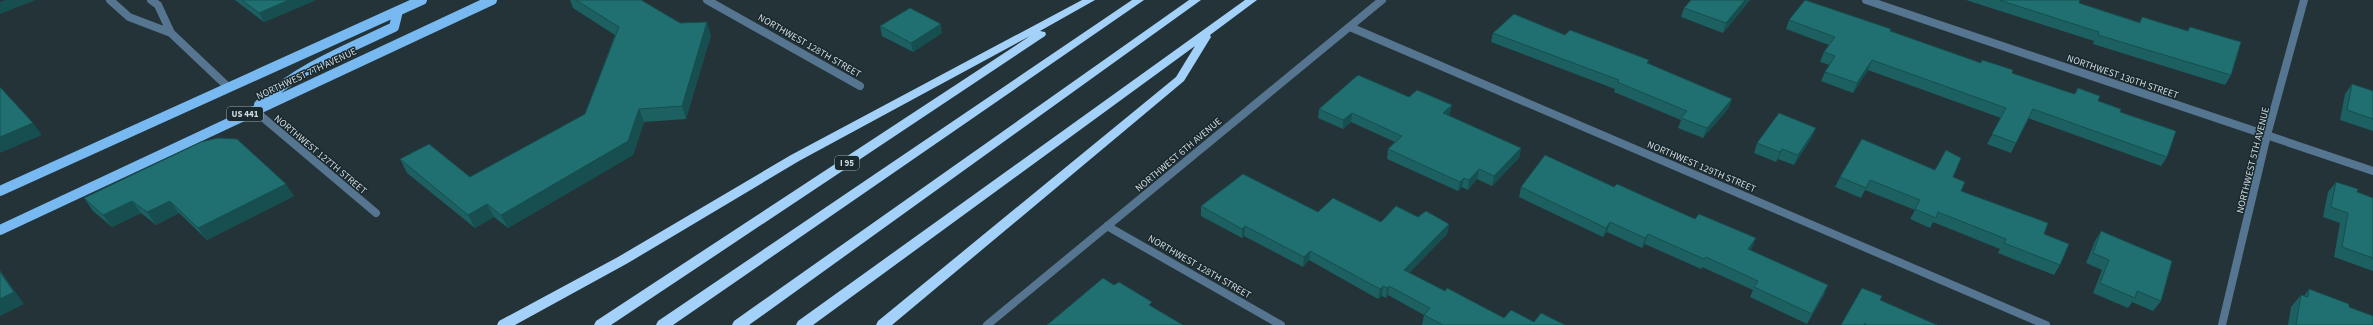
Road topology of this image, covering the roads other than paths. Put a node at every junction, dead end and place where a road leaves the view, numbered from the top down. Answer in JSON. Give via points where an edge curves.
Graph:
{"nodes":[{"id":1,"x":110,"y":0,"type":"edge"},
{"id":2,"x":151,"y":0,"type":"edge"},
{"id":3,"x":422,"y":0,"type":"edge"},
{"id":4,"x":492,"y":0,"type":"edge"},
{"id":5,"x":707,"y":0,"type":"edge"},
{"id":6,"x":1091,"y":0,"type":"edge"},
{"id":7,"x":1139,"y":0,"type":"edge"},
{"id":8,"x":1196,"y":0,"type":"edge"},
{"id":9,"x":1252,"y":0,"type":"edge"},
{"id":10,"x":1382,"y":0,"type":"edge"},
{"id":11,"x":1866,"y":0,"type":"edge"},
{"id":12,"x":2304,"y":0,"type":"edge"},
{"id":13,"x":398,"y":11,"type":"junction"},
{"id":14,"x":1350,"y":27,"type":"junction"},
{"id":15,"x":171,"y":33,"type":"junction"},
{"id":16,"x":1208,"y":33,"type":"junction"},
{"id":17,"x":860,"y":86,"type":"dead end"},
{"id":18,"x":228,"y":87,"type":"junction"},
{"id":19,"x":254,"y":110,"type":"junction"},
{"id":20,"x":2267,"y":135,"type":"junction"},
{"id":21,"x":2373,"y":171,"type":"edge"},
{"id":22,"x":0,"y":191,"type":"edge"},
{"id":23,"x":376,"y":213,"type":"dead end"},
{"id":24,"x":1107,"y":226,"type":"junction"},
{"id":25,"x":0,"y":230,"type":"edge"},
{"id":26,"x":504,"y":325,"type":"edge"},
{"id":27,"x":601,"y":325,"type":"edge"},
{"id":28,"x":663,"y":325,"type":"edge"},
{"id":29,"x":739,"y":325,"type":"edge"},
{"id":30,"x":803,"y":325,"type":"edge"},
{"id":31,"x":883,"y":325,"type":"edge"},
{"id":32,"x":987,"y":325,"type":"edge"},
{"id":33,"x":1282,"y":325,"type":"edge"},
{"id":34,"x":2046,"y":325,"type":"edge"},
{"id":35,"x":2222,"y":325,"type":"edge"}],
"edges":[{"from":1,"to":15,"type":"street","via":[[129,17]]},
{"from":2,"to":15,"type":"street","via":[[158,5]]},
{"from":3,"to":13,"type":"main road","name":"NORTHWEST 7TH AVENUE"},
{"from":4,"to":19,"type":"main road","name":"NORTHWEST 7TH AVENUE","number":"US 441"},
{"from":5,"to":17,"type":"street","name":"NORTHWEST 128TH STREET"},
{"from":6,"to":26,"type":"highway","via":[[795,158],[623,260]]},
{"from":6,"to":27,"type":"highway","number":"I 95"},
{"from":7,"to":28,"type":"highway"},
{"from":8,"to":29,"type":"highway"},
{"from":9,"to":16,"type":"highway"},
{"from":10,"to":14,"type":"street","name":"NORTHWEST 6TH AVENUE"},
{"from":11,"to":20,"type":"street","name":"NORTHWEST 130TH STREET"},
{"from":12,"to":20,"type":"street","name":"NORTHWEST 5TH AVENUE"},
{"from":13,"to":18,"type":"main road","name":"NORTHWEST 7TH AVENUE"},
{"from":13,"to":19,"type":"main road","via":[[394,27],[303,70],[279,86]]},
{"from":14,"to":24,"type":"street","name":"NORTHWEST 6TH AVENUE"},
{"from":14,"to":34,"type":"street","name":"NORTHWEST 129TH STREET"},
{"from":15,"to":18,"type":"street"},
{"from":16,"to":30,"type":"highway"},
{"from":16,"to":31,"type":"highway","via":[[1180,79]]},
{"from":18,"to":22,"type":"main road","name":"NORTHWEST 7TH AVENUE"},
{"from":19,"to":23,"type":"street","name":"NORTHWEST 127TH STREET"},
{"from":19,"to":25,"type":"main road","name":"NORTHWEST 7TH AVENUE","number":"US 441"},
{"from":20,"to":21,"type":"street","name":"NORTHWEST 130TH STREET"},
{"from":20,"to":35,"type":"street","name":"NORTHWEST 5TH AVENUE"},
{"from":24,"to":32,"type":"street","name":"NORTHWEST 6TH AVENUE"},
{"from":24,"to":33,"type":"street","name":"NORTHWEST 128TH STREET"}]}
